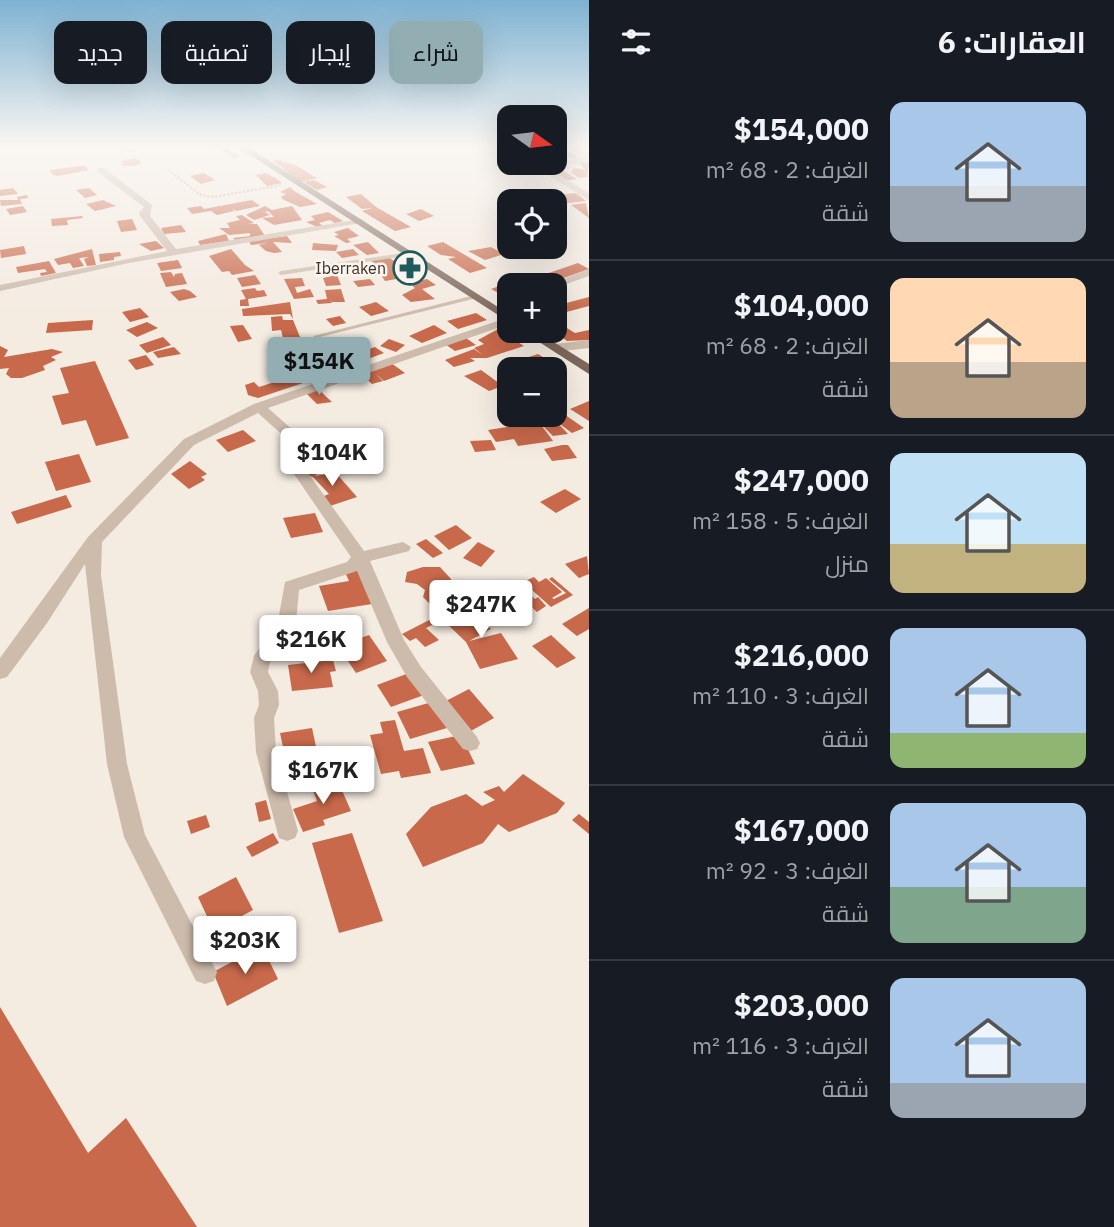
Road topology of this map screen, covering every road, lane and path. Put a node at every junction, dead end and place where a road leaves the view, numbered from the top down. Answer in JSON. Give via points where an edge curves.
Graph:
{"nodes":[{"id":1,"x":144,"y":203,"type":"edge"},
{"id":2,"x":331,"y":203,"type":"edge"},
{"id":3,"x":361,"y":222,"type":"junction"},
{"id":4,"x":174,"y":253,"type":"junction"},
{"id":5,"x":410,"y":254,"type":"junction"},
{"id":6,"x":589,"y":272,"type":"edge"},
{"id":7,"x":281,"y":273,"type":"dead end"},
{"id":8,"x":567,"y":280,"type":"edge"},
{"id":9,"x":0,"y":288,"type":"edge"},
{"id":10,"x":475,"y":296,"type":"junction"},
{"id":11,"x":497,"y":310,"type":"edge"},
{"id":12,"x":497,"y":321,"type":"edge"},
{"id":13,"x":316,"y":336,"type":"dead end"},
{"id":14,"x":547,"y":343,"type":"edge"},
{"id":15,"x":589,"y":344,"type":"edge"},
{"id":16,"x":555,"y":348,"type":"junction"},
{"id":17,"x":589,"y":370,"type":"edge"},
{"id":18,"x":259,"y":407,"type":"junction"},
{"id":19,"x":94,"y":541,"type":"junction"},
{"id":20,"x":403,"y":547,"type":"dead end"},
{"id":21,"x":360,"y":558,"type":"junction"},
{"id":22,"x":0,"y":672,"type":"edge"},
{"id":23,"x":470,"y":743,"type":"dead end"},
{"id":24,"x":287,"y":831,"type":"dead end"},
{"id":25,"x":205,"y":972,"type":"dead end"}],
"edges":[{"from":1,"to":4,"type":"street","via":[[149,207],[146,218]]},
{"from":2,"to":3,"type":"main road"},
{"from":3,"to":4,"type":"street"},
{"from":3,"to":5,"type":"main road"},
{"from":4,"to":9,"type":"street"},
{"from":5,"to":7,"type":"lane"},
{"from":5,"to":10,"type":"main road"},
{"from":6,"to":8,"type":"street"},
{"from":10,"to":11,"type":"main road"},
{"from":10,"to":13,"type":"lane"},
{"from":12,"to":18,"type":"street"},
{"from":14,"to":16,"type":"main road"},
{"from":15,"to":16,"type":"street"},
{"from":16,"to":17,"type":"main road"},
{"from":18,"to":19,"type":"street","via":[[189,442]]},
{"from":18,"to":21,"type":"street","via":[[305,447],[290,458]]},
{"from":19,"to":22,"type":"street"},
{"from":19,"to":25,"type":"street","via":[[93,575],[117,764],[135,837]]},
{"from":20,"to":21,"type":"street"},
{"from":21,"to":23,"type":"street","via":[[396,642]]},
{"from":21,"to":24,"type":"street","via":[[353,566],[295,583],[289,592],[287,622],[261,661],[269,698],[264,718],[266,752]]}]}
